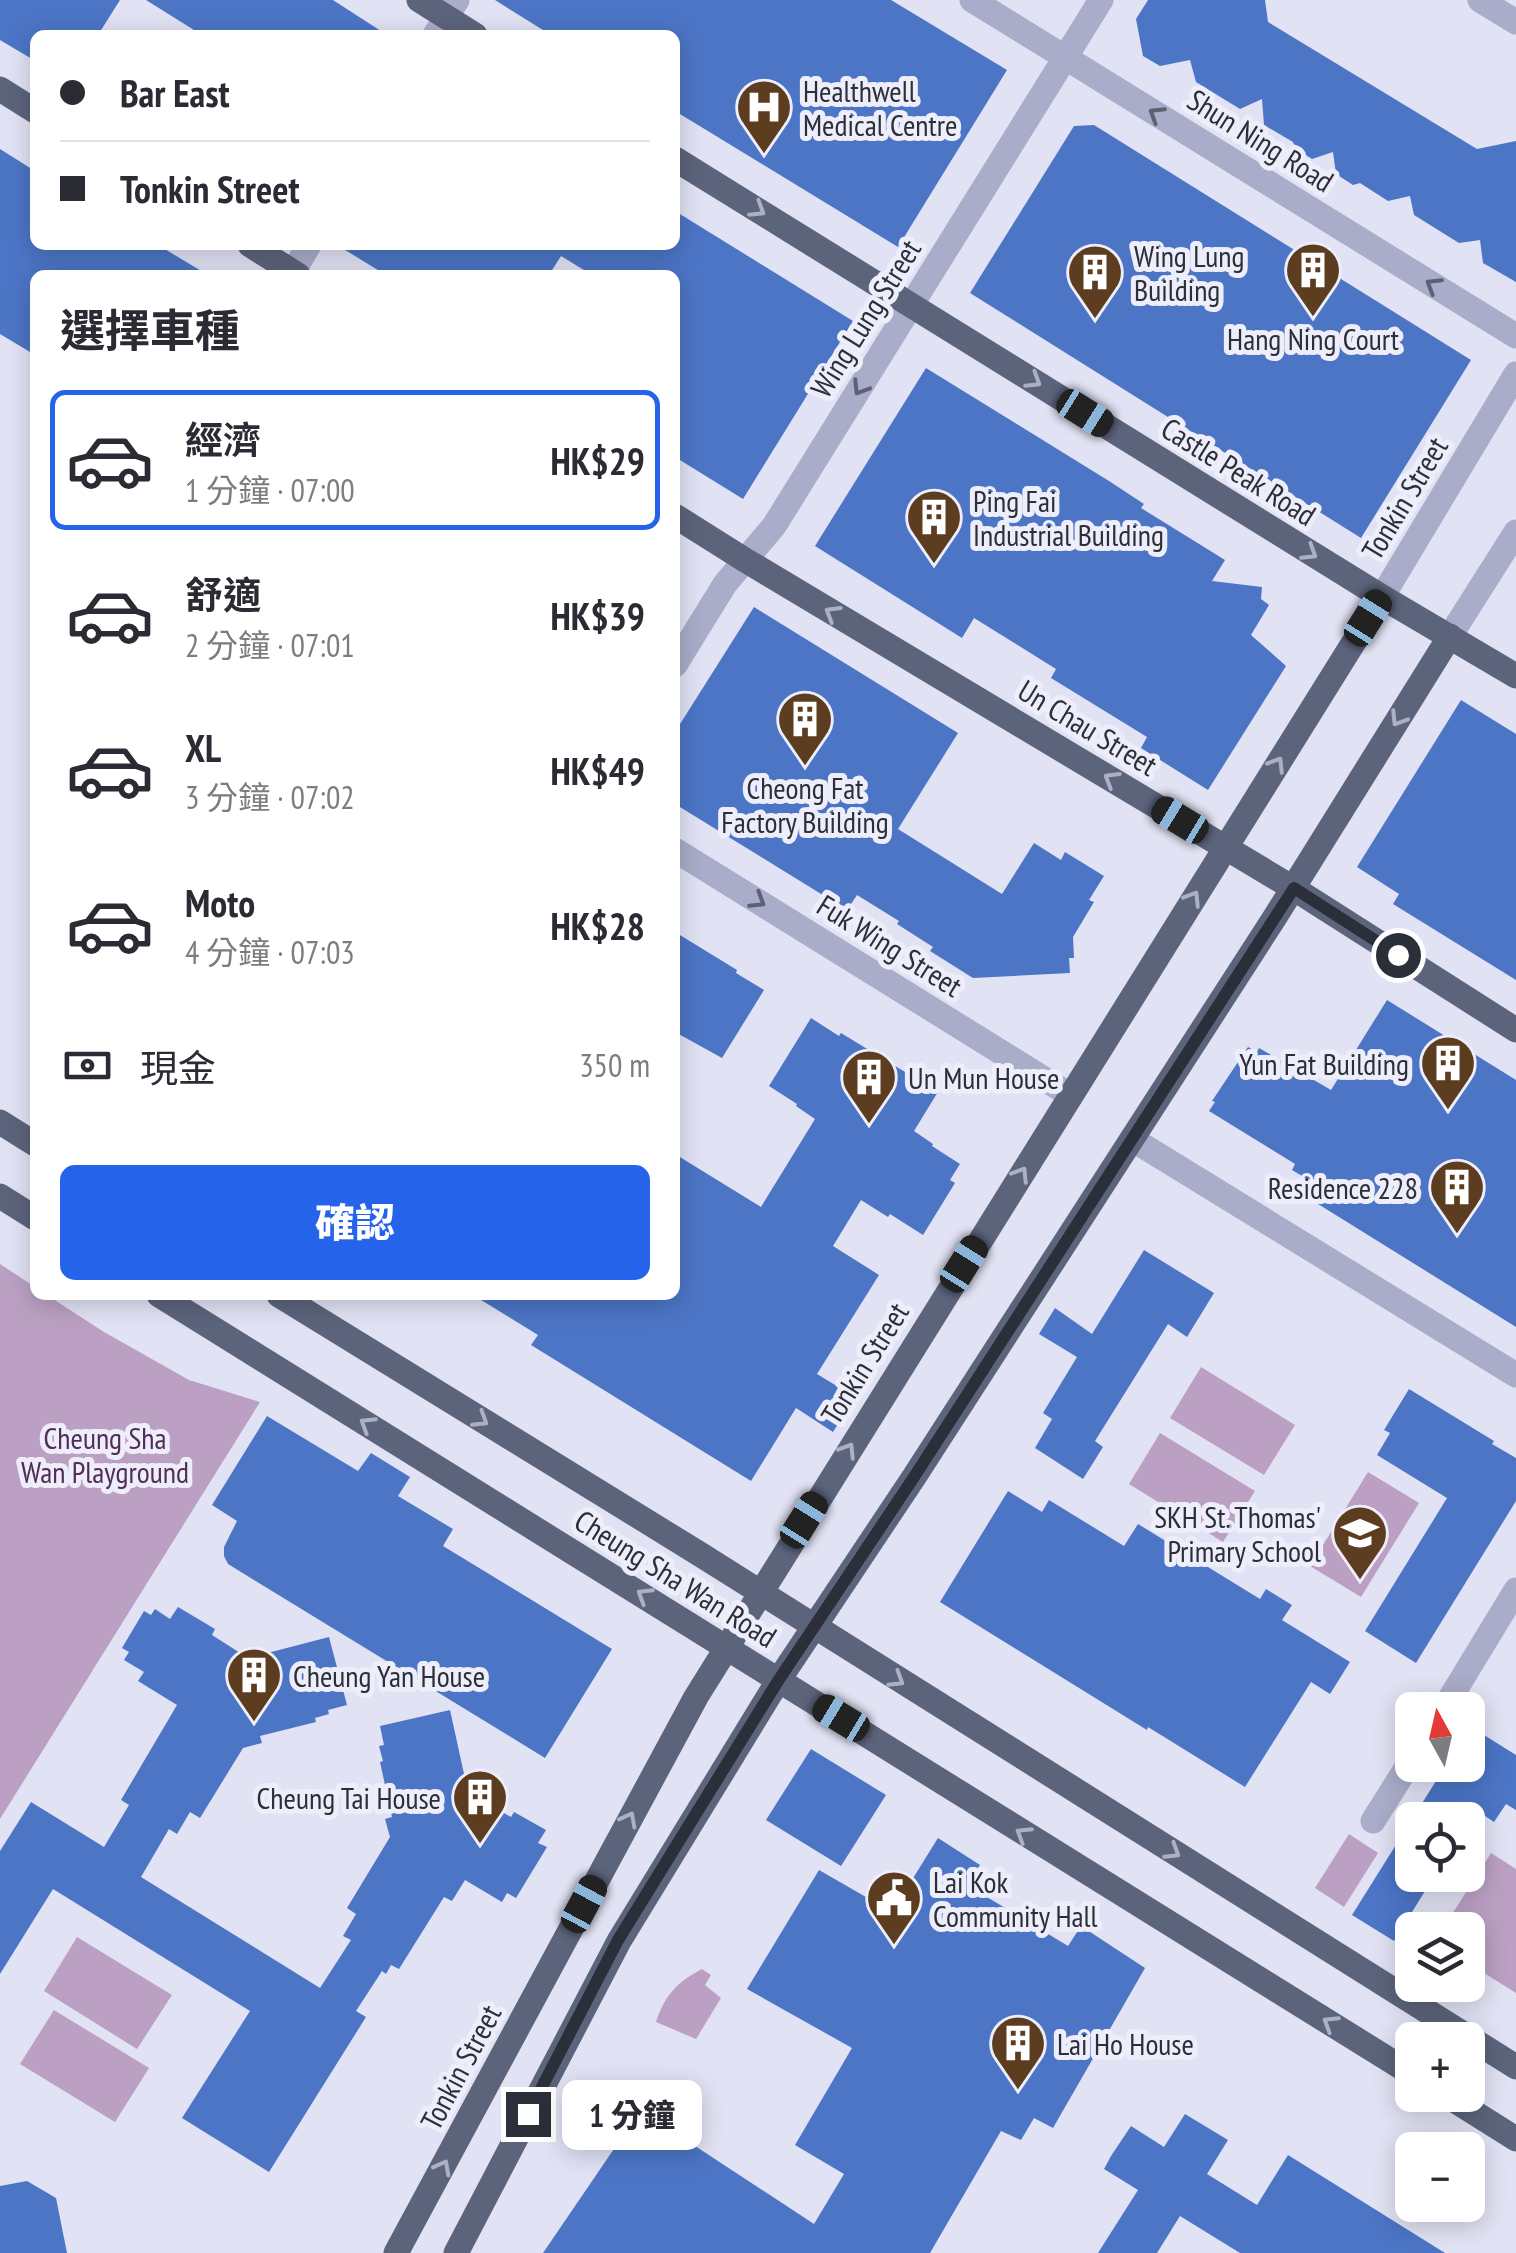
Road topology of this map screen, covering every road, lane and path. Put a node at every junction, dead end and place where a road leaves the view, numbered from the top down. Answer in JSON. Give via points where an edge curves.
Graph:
{"nodes":[{"id":1,"x":419,"y":0,"type":"edge"},
{"id":2,"x":972,"y":0,"type":"edge"},
{"id":3,"x":1101,"y":0,"type":"edge"},
{"id":4,"x":1480,"y":0,"type":"edge"},
{"id":5,"x":446,"y":17,"type":"edge"},
{"id":6,"x":1516,"y":22,"type":"edge"},
{"id":7,"x":1065,"y":58,"type":"junction"},
{"id":8,"x":0,"y":89,"type":"edge"},
{"id":9,"x":30,"y":108,"type":"edge"},
{"id":10,"x":680,"y":162,"type":"edge"},
{"id":11,"x":258,"y":250,"type":"edge"},
{"id":12,"x":289,"y":270,"type":"edge"},
{"id":13,"x":911,"y":305,"type":"junction"},
{"id":14,"x":1516,"y":336,"type":"edge"},
{"id":15,"x":1516,"y":374,"type":"edge"},
{"id":16,"x":680,"y":519,"type":"edge"},
{"id":17,"x":1516,"y":532,"type":"edge"},
{"id":18,"x":745,"y":560,"type":"junction"},
{"id":19,"x":1382,"y":597,"type":"junction"},
{"id":20,"x":1450,"y":636,"type":"junction"},
{"id":21,"x":680,"y":657,"type":"edge"},
{"id":22,"x":1516,"y":676,"type":"edge"},
{"id":23,"x":1225,"y":847,"type":"junction"},
{"id":24,"x":680,"y":853,"type":"edge"},
{"id":25,"x":1294,"y":888,"type":"junction"},
{"id":26,"x":1516,"y":1030,"type":"edge"},
{"id":27,"x":1070,"y":1095,"type":"junction"},
{"id":28,"x":0,"y":1122,"type":"edge"},
{"id":29,"x":1132,"y":1139,"type":"junction"},
{"id":30,"x":30,"y":1141,"type":"edge"},
{"id":31,"x":0,"y":1196,"type":"edge"},
{"id":32,"x":30,"y":1215,"type":"edge"},
{"id":33,"x":167,"y":1300,"type":"edge"},
{"id":34,"x":287,"y":1300,"type":"edge"},
{"id":35,"x":1516,"y":1375,"type":"edge"},
{"id":36,"x":1516,"y":1590,"type":"edge"},
{"id":37,"x":760,"y":1592,"type":"junction"},
{"id":38,"x":815,"y":1628,"type":"junction"},
{"id":39,"x":725,"y":1648,"type":"junction"},
{"id":40,"x":778,"y":1681,"type":"junction"},
{"id":41,"x":1454,"y":1692,"type":"edge"},
{"id":42,"x":1398,"y":1782,"type":"edge"},
{"id":43,"x":1374,"y":1820,"type":"dead end"},
{"id":44,"x":1395,"y":2063,"type":"edge"},
{"id":45,"x":1516,"y":2067,"type":"edge"},
{"id":46,"x":1473,"y":2112,"type":"edge"},
{"id":47,"x":1516,"y":2139,"type":"edge"},
{"id":48,"x":396,"y":2253,"type":"edge"},
{"id":49,"x":456,"y":2253,"type":"edge"}],
"edges":[{"from":1,"to":5,"type":"main road"},
{"from":2,"to":7,"type":"street","name":"Shun Ning Road"},
{"from":3,"to":7,"type":"street","name":"Wing Lung Street"},
{"from":4,"to":6,"type":"street"},
{"from":7,"to":13,"type":"street","name":"Wing Lung Street"},
{"from":14,"to":7,"type":"street","name":"Shun Ning Road","one_way":true},
{"from":8,"to":9,"type":"main road"},
{"from":10,"to":13,"type":"main road","name":"Castle Peak Road","one_way":true},
{"from":11,"to":12,"type":"main road"},
{"from":13,"to":18,"type":"street","name":"Wing Lung Street","one_way":true,"via":[[774,526]]},
{"from":13,"to":19,"type":"main road","name":"Castle Peak Road","one_way":true},
{"from":15,"to":19,"type":"street","name":"Tonkin Street"},
{"from":16,"to":18,"type":"main road","name":"Un Chau Street"},
{"from":17,"to":20,"type":"street"},
{"from":18,"to":21,"type":"street","name":"Wing Lung Street"},
{"from":23,"to":18,"type":"main road","name":"Un Chau Street","one_way":true},
{"from":19,"to":20,"type":"main road","name":"Castle Peak Road"},
{"from":23,"to":19,"type":"main road","name":"Tonkin Street","one_way":true},
{"from":20,"to":22,"type":"main road","name":"Castle Peak Road"},
{"from":20,"to":25,"type":"main road","one_way":true},
{"from":23,"to":25,"type":"main road","name":"Un Chau Street"},
{"from":27,"to":23,"type":"main road","name":"Tonkin Street","one_way":true},
{"from":24,"to":27,"type":"street","name":"Fuk Wing Street","one_way":true},
{"from":25,"to":26,"type":"main road","name":"Un Chau Street"},
{"from":25,"to":29,"type":"main road"},
{"from":37,"to":27,"type":"main road","name":"Tonkin Street","one_way":true},
{"from":28,"to":30,"type":"main road"},
{"from":29,"to":35,"type":"street"},
{"from":29,"to":38,"type":"main road"},
{"from":31,"to":32,"type":"main road"},
{"from":39,"to":33,"type":"main road","name":"Cheung Sha Wan Road","one_way":true},
{"from":34,"to":37,"type":"main road","name":"Cheung Sha Wan Road","one_way":true},
{"from":36,"to":41,"type":"street"},
{"from":37,"to":38,"type":"main road","name":"Cheung Sha Wan Road"},
{"from":37,"to":39,"type":"main road","name":"Tonkin Street"},
{"from":38,"to":40,"type":"main road"},
{"from":38,"to":45,"type":"main road","name":"Cheung Sha Wan Road","one_way":true},
{"from":39,"to":40,"type":"main road","name":"Cheung Sha Wan Road"},
{"from":48,"to":39,"type":"main road","name":"Tonkin Street","one_way":true},
{"from":44,"to":40,"type":"main road","name":"Cheung Sha Wan Road","one_way":true},
{"from":40,"to":49,"type":"main road","via":[[618,1940]]},
{"from":42,"to":43,"type":"street"},
{"from":46,"to":47,"type":"main road"}]}
